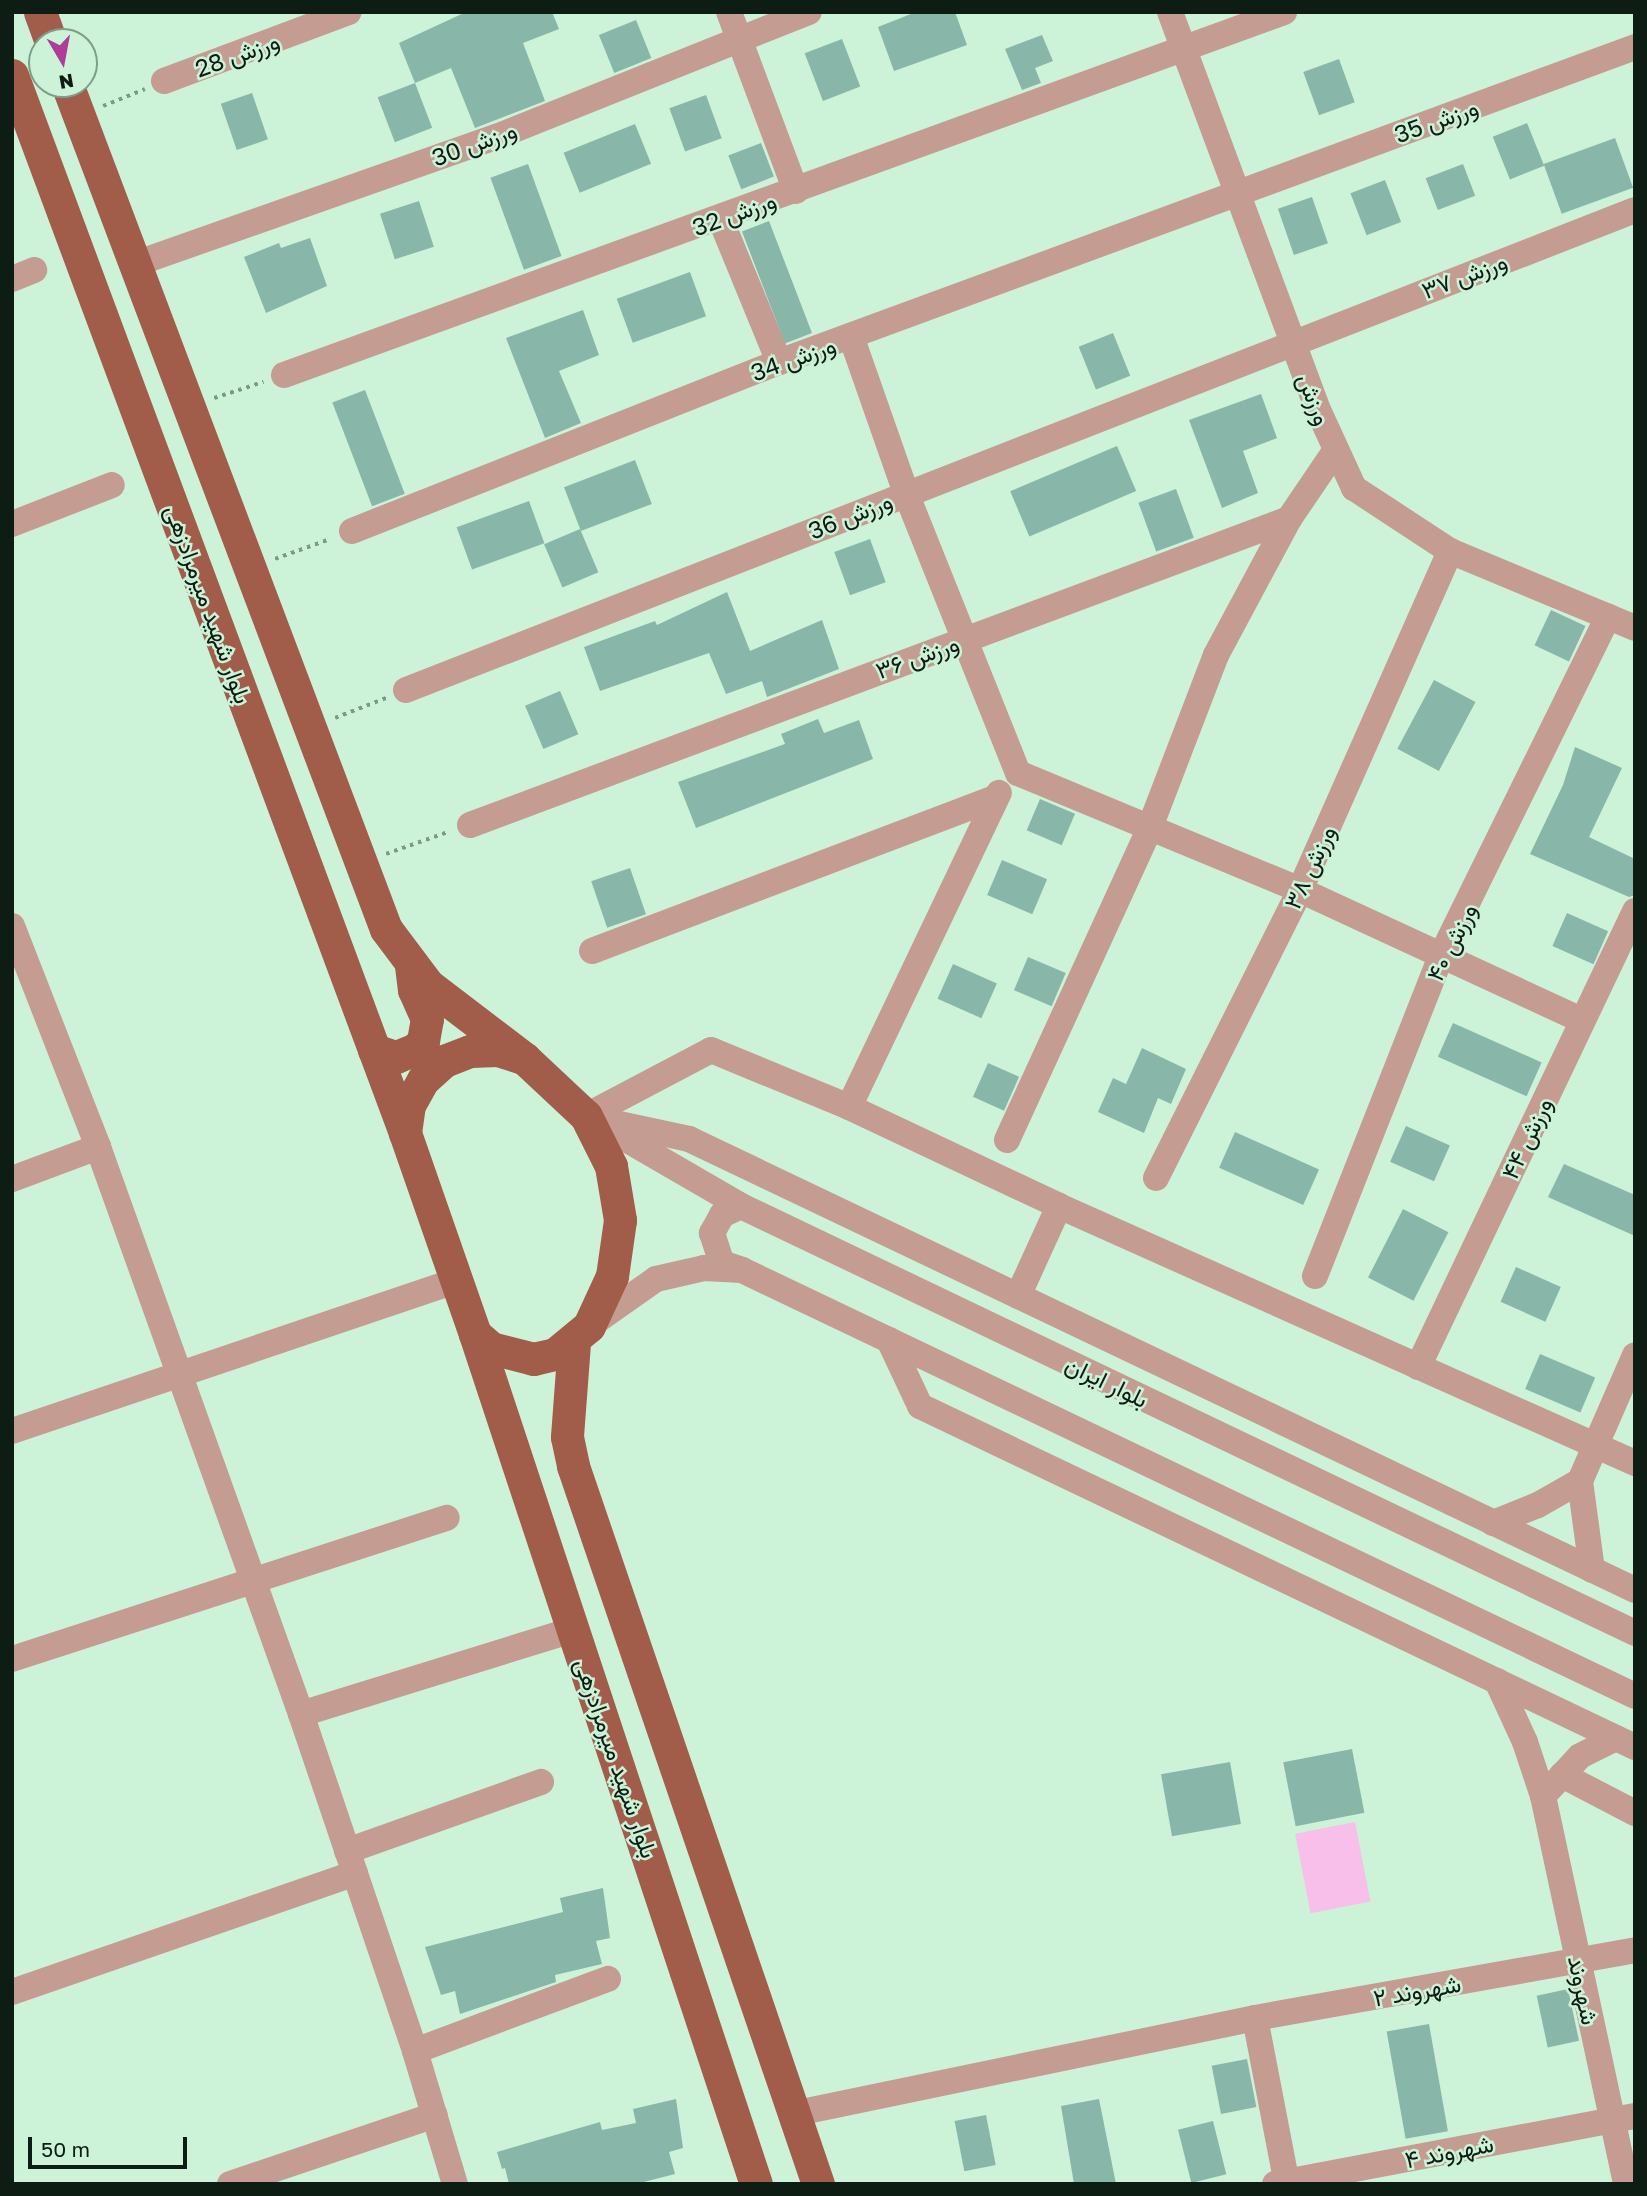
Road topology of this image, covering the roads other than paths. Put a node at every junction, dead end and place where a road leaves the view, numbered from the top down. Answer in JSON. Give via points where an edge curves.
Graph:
{"nodes":[{"id":1,"x":349,"y":12,"type":"edge"},
{"id":2,"x":729,"y":12,"type":"edge"},
{"id":3,"x":809,"y":12,"type":"edge"},
{"id":4,"x":1170,"y":12,"type":"edge"},
{"id":5,"x":1284,"y":12,"type":"edge"},
{"id":6,"x":738,"y":37,"type":"junction"},
{"id":7,"x":1635,"y":47,"type":"edge"},
{"id":8,"x":1184,"y":51,"type":"junction"},
{"id":9,"x":164,"y":81,"type":"road end"},
{"id":10,"x":18,"y":90,"type":"edge"},
{"id":11,"x":33,"y":98,"type":"edge"},
{"id":12,"x":56,"y":98,"type":"edge"},
{"id":13,"x":72,"y":98,"type":"edge"},
{"id":14,"x":92,"y":151,"type":"junction"},
{"id":15,"x":47,"y":167,"type":"junction"},
{"id":16,"x":796,"y":191,"type":"junction"},
{"id":17,"x":1238,"y":193,"type":"junction"},
{"id":18,"x":1635,"y":210,"type":"edge"},
{"id":19,"x":720,"y":218,"type":"junction"},
{"id":20,"x":135,"y":264,"type":"junction"},
{"id":21,"x":851,"y":336,"type":"junction"},
{"id":22,"x":1293,"y":340,"type":"junction"},
{"id":23,"x":779,"y":362,"type":"junction"},
{"id":24,"x":284,"y":375,"type":"road end"},
{"id":25,"x":1335,"y":451,"type":"junction"},
{"id":26,"x":112,"y":485,"type":"dead end"},
{"id":27,"x":906,"y":493,"type":"junction"},
{"id":28,"x":1289,"y":520,"type":"junction"},
{"id":29,"x":12,"y":524,"type":"edge"},
{"id":30,"x":352,"y":531,"type":"road end"},
{"id":31,"x":1450,"y":551,"type":"junction"},
{"id":32,"x":1608,"y":617,"type":"junction"},
{"id":33,"x":1635,"y":628,"type":"edge"},
{"id":34,"x":966,"y":638,"type":"junction"},
{"id":35,"x":406,"y":690,"type":"road end"},
{"id":36,"x":1018,"y":773,"type":"junction"},
{"id":37,"x":993,"y":799,"type":"junction"},
{"id":38,"x":470,"y":825,"type":"road end"},
{"id":39,"x":1150,"y":827,"type":"junction"},
{"id":40,"x":1300,"y":890,"type":"junction"},
{"id":41,"x":1635,"y":911,"type":"edge"},
{"id":42,"x":13,"y":928,"type":"edge"},
{"id":43,"x":592,"y":951,"type":"dead end"},
{"id":44,"x":1442,"y":954,"type":"junction"},
{"id":45,"x":410,"y":965,"type":"junction"},
{"id":46,"x":1581,"y":1020,"type":"junction"},
{"id":47,"x":374,"y":1050,"type":"junction"},
{"id":48,"x":525,"y":1059,"type":"junction"},
{"id":49,"x":849,"y":1107,"type":"junction"},
{"id":50,"x":586,"y":1116,"type":"junction"},
{"id":51,"x":405,"y":1133,"type":"junction"},
{"id":52,"x":1007,"y":1140,"type":"dead end"},
{"id":53,"x":98,"y":1147,"type":"junction"},
{"id":54,"x":1157,"y":1178,"type":"dead end"},
{"id":55,"x":12,"y":1179,"type":"edge"},
{"id":56,"x":741,"y":1206,"type":"junction"},
{"id":57,"x":1059,"y":1206,"type":"junction"},
{"id":58,"x":742,"y":1270,"type":"junction"},
{"id":59,"x":1315,"y":1276,"type":"dead end"},
{"id":60,"x":456,"y":1281,"type":"junction"},
{"id":61,"x":1018,"y":1296,"type":"junction"},
{"id":62,"x":475,"y":1334,"type":"junction"},
{"id":63,"x":582,"y":1334,"type":"junction"},
{"id":64,"x":889,"y":1340,"type":"junction"},
{"id":65,"x":1635,"y":1355,"type":"edge"},
{"id":66,"x":1418,"y":1367,"type":"junction"},
{"id":67,"x":179,"y":1377,"type":"junction"},
{"id":68,"x":12,"y":1431,"type":"edge"},
{"id":69,"x":1595,"y":1446,"type":"junction"},
{"id":70,"x":1635,"y":1463,"type":"edge"},
{"id":71,"x":1580,"y":1481,"type":"junction"},
{"id":72,"x":447,"y":1518,"type":"dead end"},
{"id":73,"x":1493,"y":1523,"type":"junction"},
{"id":74,"x":1592,"y":1570,"type":"junction"},
{"id":75,"x":250,"y":1578,"type":"junction"},
{"id":76,"x":1635,"y":1590,"type":"edge"},
{"id":77,"x":573,"y":1630,"type":"junction"},
{"id":78,"x":1635,"y":1633,"type":"edge"},
{"id":79,"x":12,"y":1658,"type":"edge"},
{"id":80,"x":1497,"y":1681,"type":"junction"},
{"id":81,"x":1635,"y":1696,"type":"edge"},
{"id":82,"x":301,"y":1714,"type":"junction"},
{"id":83,"x":1625,"y":1742,"type":"edge"},
{"id":84,"x":1562,"y":1775,"type":"junction"},
{"id":85,"x":541,"y":1782,"type":"dead end"},
{"id":86,"x":1543,"y":1796,"type":"junction"},
{"id":87,"x":1635,"y":1813,"type":"edge"},
{"id":88,"x":351,"y":1862,"type":"junction"},
{"id":89,"x":1635,"y":1950,"type":"edge"},
{"id":90,"x":1578,"y":1962,"type":"junction"},
{"id":91,"x":608,"y":1979,"type":"dead end"},
{"id":92,"x":12,"y":1992,"type":"edge"},
{"id":93,"x":1255,"y":2018,"type":"junction"},
{"id":94,"x":415,"y":2051,"type":"junction"},
{"id":95,"x":797,"y":2113,"type":"junction"},
{"id":96,"x":435,"y":2116,"type":"junction"},
{"id":97,"x":1623,"y":2118,"type":"edge"},
{"id":98,"x":1283,"y":2183,"type":"edge"},
{"id":99,"x":230,"y":2184,"type":"edge"},
{"id":100,"x":455,"y":2184,"type":"edge"},
{"id":101,"x":756,"y":2184,"type":"edge"},
{"id":102,"x":818,"y":2184,"type":"edge"},
{"id":103,"x":1626,"y":2184,"type":"edge"}],
"edges":[{"from":1,"to":9,"type":"street","name":"ورزش 28"},
{"from":2,"to":6,"type":"street"},
{"from":3,"to":6,"type":"street","name":"ورزش 30"},
{"from":4,"to":8,"type":"street","name":"ورزش"},
{"from":5,"to":8,"type":"street","name":"ورزش 32"},
{"from":6,"to":16,"type":"street"},
{"from":6,"to":20,"type":"street","name":"ورزش 30","via":[[496,136]]},
{"from":7,"to":17,"type":"street","name":"ورزش 35"},
{"from":8,"to":16,"type":"street","name":"ورزش 32"},
{"from":8,"to":17,"type":"street","name":"ورزش"},
{"from":10,"to":15,"type":"main road","name":"بلوار شهید میرمرادزهی"},
{"from":11,"to":12,"type":"main road","via":[[49,107]]},
{"from":13,"to":14,"type":"main road","name":"بلوار شهید میرمرادزهی"},
{"from":14,"to":15,"type":"main road","via":[[64,152]]},
{"from":14,"to":20,"type":"main road","name":"بلوار شهید میرمرادزهی"},
{"from":15,"to":47,"type":"main road","name":"بلوار شهید میرمرادزهی"},
{"from":16,"to":19,"type":"street","name":"ورزش 32"},
{"from":17,"to":21,"type":"street","name":"ورزش 34"},
{"from":17,"to":22,"type":"street","name":"ورزش"},
{"from":18,"to":22,"type":"street","name":"ورزش ۳۷"},
{"from":19,"to":23,"type":"street"},
{"from":19,"to":24,"type":"street","name":"ورزش 32"},
{"from":20,"to":45,"type":"main road","name":"بلوار شهید میرمرادزهی","via":[[386,929]]},
{"from":21,"to":23,"type":"street","name":"ورزش 34"},
{"from":21,"to":27,"type":"street"},
{"from":22,"to":25,"type":"street","name":"ورزش"},
{"from":22,"to":27,"type":"street","name":"ورزش 36"},
{"from":23,"to":30,"type":"street","name":"ورزش 34"},
{"from":25,"to":28,"type":"street"},
{"from":25,"to":31,"type":"street","name":"ورزش","via":[[1353,488]]},
{"from":26,"to":29,"type":"street"},
{"from":27,"to":34,"type":"street"},
{"from":27,"to":35,"type":"street","name":"ورزش 36"},
{"from":28,"to":34,"type":"street","name":"ورزش ۳۶"},
{"from":28,"to":39,"type":"street","via":[[1216,655]]},
{"from":31,"to":32,"type":"street","name":"ورزش"},
{"from":31,"to":40,"type":"street","name":"ورزش ۳۸"},
{"from":32,"to":33,"type":"street","name":"ورزش"},
{"from":32,"to":44,"type":"street","name":"ورزش ۴۰"},
{"from":34,"to":36,"type":"street"},
{"from":34,"to":38,"type":"street","name":"ورزش ۳۶"},
{"from":36,"to":37,"type":"street"},
{"from":36,"to":39,"type":"street"},
{"from":37,"to":43,"type":"street"},
{"from":37,"to":49,"type":"street"},
{"from":39,"to":40,"type":"street"},
{"from":39,"to":52,"type":"street"},
{"from":40,"to":44,"type":"street"},
{"from":40,"to":54,"type":"street","name":"ورزش ۳۸"},
{"from":41,"to":46,"type":"street","name":"ورزش ۴۴"},
{"from":42,"to":53,"type":"street"},
{"from":44,"to":46,"type":"street"},
{"from":44,"to":59,"type":"street","name":"ورزش ۴۰"},
{"from":45,"to":47,"type":"main road","via":[[414,990],[427,1019],[423,1041],[396,1057]]},
{"from":45,"to":48,"type":"main road","name":"بلوار شهید میرمرادزهی","via":[[428,985]]},
{"from":46,"to":66,"type":"street","name":"ورزش ۴۴"},
{"from":47,"to":51,"type":"main road","name":"بلوار شهید میرمرادزهی"},
{"from":48,"to":50,"type":"main road","name":"بلوار شهید میرمرادزهی"},
{"from":48,"to":51,"type":"main road","via":[[498,1050],[470,1051],[444,1061],[423,1080],[409,1105]]},
{"from":49,"to":50,"type":"street","via":[[711,1049]]},
{"from":49,"to":57,"type":"street"},
{"from":50,"to":56,"type":"street","name":"بلوار ایران"},
{"from":50,"to":61,"type":"street","via":[[689,1139]]},
{"from":50,"to":63,"type":"main road","via":[[611,1166],[620,1220],[612,1276]]},
{"from":51,"to":60,"type":"main road","name":"بلوار شهید میرمرادزهی"},
{"from":53,"to":55,"type":"street"},
{"from":53,"to":67,"type":"street"},
{"from":56,"to":58,"type":"street","via":[[722,1214],[712,1233],[722,1263]]},
{"from":56,"to":78,"type":"street","name":"بلوار ایران"},
{"from":57,"to":61,"type":"street"},
{"from":57,"to":66,"type":"street"},
{"from":58,"to":63,"type":"street","via":[[704,1268],[656,1279]]},
{"from":58,"to":64,"type":"street"},
{"from":60,"to":62,"type":"main road","name":"بلوار شهید میرمرادزهی"},
{"from":60,"to":67,"type":"street"},
{"from":61,"to":73,"type":"street"},
{"from":62,"to":63,"type":"main road","via":[[491,1348],[534,1359],[555,1354]]},
{"from":62,"to":77,"type":"main road","name":"بلوار شهید میرمرادزهی"},
{"from":63,"to":95,"type":"main road","via":[[567,1437],[573,1466]]},
{"from":64,"to":80,"type":"street","via":[[920,1406]]},
{"from":64,"to":81,"type":"street"},
{"from":65,"to":69,"type":"street"},
{"from":66,"to":69,"type":"street"},
{"from":67,"to":68,"type":"street"},
{"from":67,"to":75,"type":"street"},
{"from":69,"to":70,"type":"street"},
{"from":69,"to":71,"type":"street"},
{"from":71,"to":73,"type":"street","via":[[1538,1506]]},
{"from":71,"to":74,"type":"street"},
{"from":72,"to":75,"type":"street"},
{"from":73,"to":74,"type":"street"},
{"from":74,"to":76,"type":"street"},
{"from":75,"to":79,"type":"street"},
{"from":75,"to":82,"type":"street"},
{"from":77,"to":82,"type":"street"},
{"from":77,"to":101,"type":"main road","name":"بلوار شهید میرمرادزهی"},
{"from":80,"to":83,"type":"street"},
{"from":80,"to":86,"type":"street","name":"شهروند"},
{"from":82,"to":88,"type":"street"},
{"from":83,"to":84,"type":"street","via":[[1580,1756]]},
{"from":84,"to":86,"type":"street"},
{"from":84,"to":87,"type":"street"},
{"from":85,"to":88,"type":"street"},
{"from":86,"to":90,"type":"street","name":"شهروند"},
{"from":88,"to":92,"type":"street"},
{"from":88,"to":94,"type":"street"},
{"from":89,"to":90,"type":"street","name":"شهروند ۲"},
{"from":90,"to":93,"type":"street","name":"شهروند ۲"},
{"from":90,"to":97,"type":"street","name":"شهروند"},
{"from":91,"to":94,"type":"street"},
{"from":93,"to":95,"type":"street","name":"شهروند ۲"},
{"from":93,"to":98,"type":"street"},
{"from":94,"to":96,"type":"street"},
{"from":95,"to":102,"type":"main road"},
{"from":96,"to":99,"type":"street"},
{"from":96,"to":100,"type":"street"},
{"from":97,"to":98,"type":"street","name":"شهروند ۴"},
{"from":97,"to":103,"type":"street","name":"شهروند"}]}
